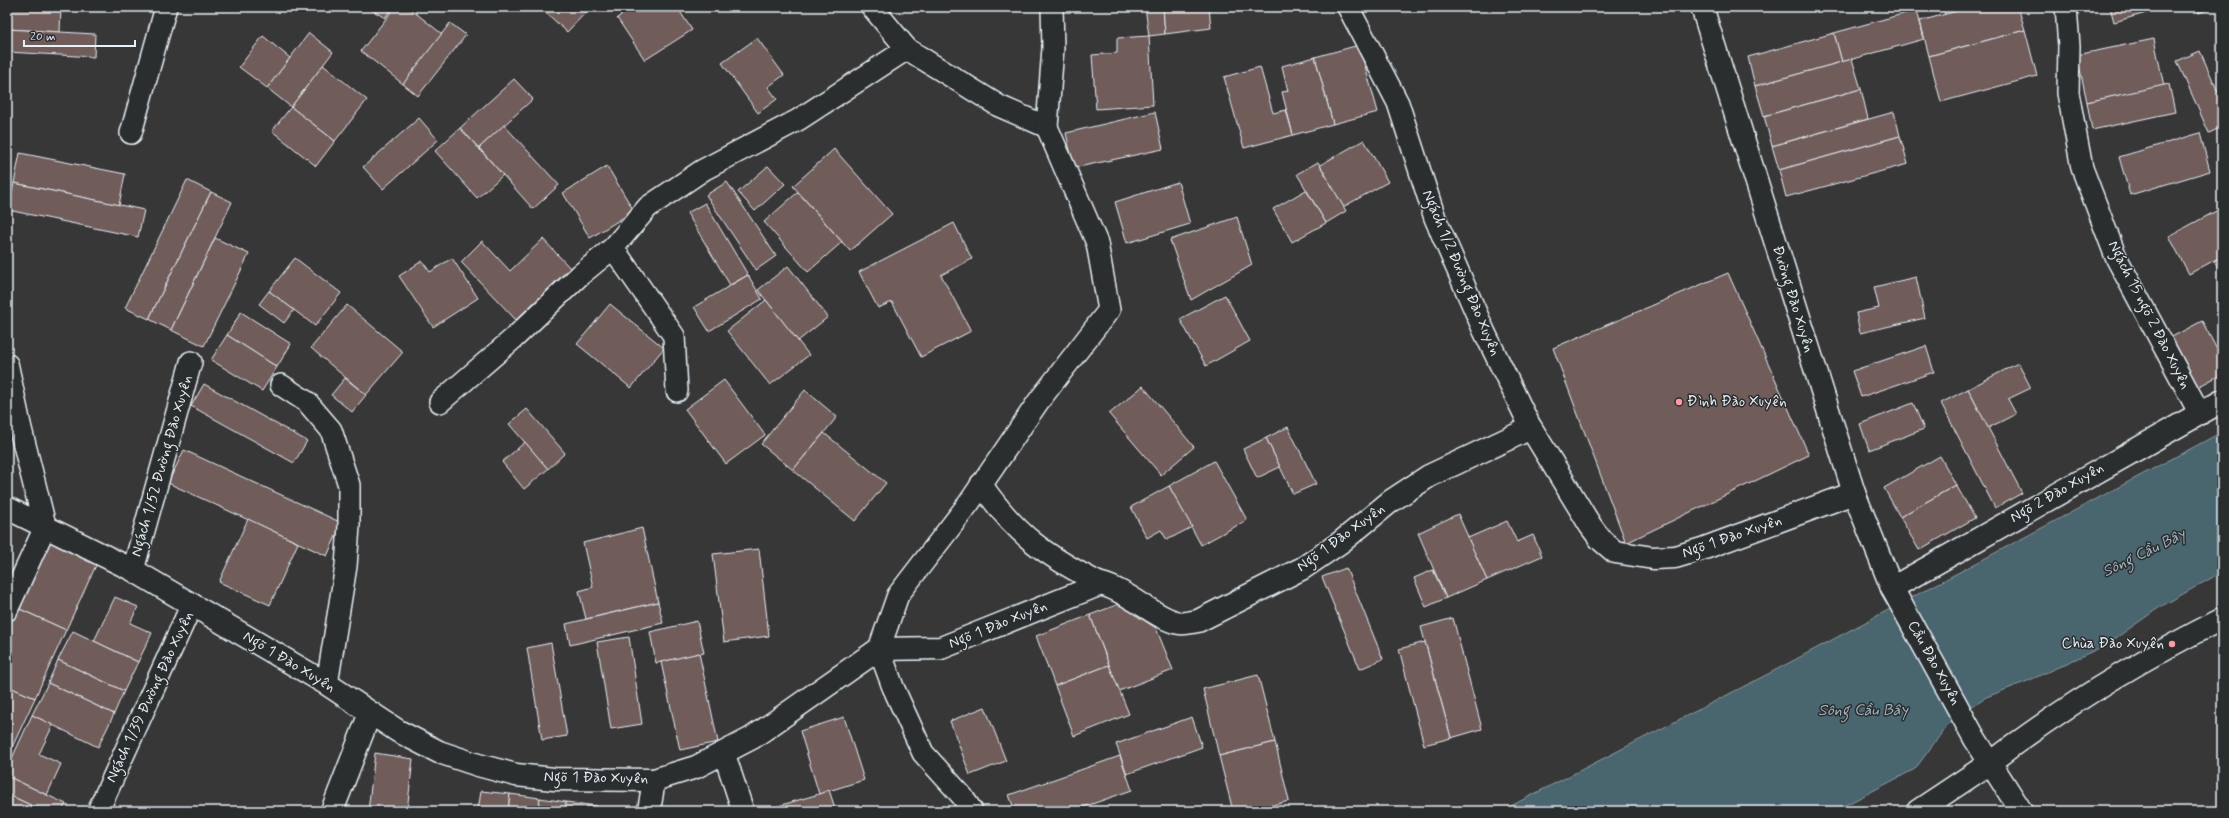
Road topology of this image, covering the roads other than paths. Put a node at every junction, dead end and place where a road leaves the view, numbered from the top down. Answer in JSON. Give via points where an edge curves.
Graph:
{"nodes":[{"id":1,"x":166,"y":7,"type":"edge"},
{"id":2,"x":872,"y":7,"type":"edge"},
{"id":3,"x":1052,"y":7,"type":"edge"},
{"id":4,"x":1348,"y":7,"type":"edge"},
{"id":5,"x":1702,"y":7,"type":"edge"},
{"id":6,"x":2066,"y":7,"type":"edge"},
{"id":7,"x":907,"y":49,"type":"junction"},
{"id":8,"x":1047,"y":127,"type":"junction"},
{"id":9,"x":131,"y":133,"type":"dead end"},
{"id":10,"x":613,"y":248,"type":"junction"},
{"id":11,"x":191,"y":362,"type":"dead end"},
{"id":12,"x":7,"y":365,"type":"edge"},
{"id":13,"x":281,"y":384,"type":"dead end"},
{"id":14,"x":677,"y":391,"type":"dead end"},
{"id":15,"x":2222,"y":401,"type":"edge"},
{"id":16,"x":440,"y":402,"type":"dead end"},
{"id":17,"x":2199,"y":412,"type":"junction"},
{"id":18,"x":1531,"y":428,"type":"junction"},
{"id":19,"x":13,"y":433,"type":"edge"},
{"id":20,"x":981,"y":484,"type":"junction"},
{"id":21,"x":1854,"y":493,"type":"junction"},
{"id":22,"x":7,"y":508,"type":"edge"},
{"id":23,"x":45,"y":527,"type":"junction"},
{"id":24,"x":133,"y":570,"type":"junction"},
{"id":25,"x":1101,"y":584,"type":"junction"},
{"id":26,"x":1892,"y":588,"type":"junction"},
{"id":27,"x":192,"y":604,"type":"junction"},
{"id":28,"x":7,"y":610,"type":"edge"},
{"id":29,"x":2222,"y":619,"type":"edge"},
{"id":30,"x":879,"y":649,"type":"junction"},
{"id":31,"x":326,"y":684,"type":"junction"},
{"id":32,"x":370,"y":713,"type":"junction"},
{"id":33,"x":724,"y":753,"type":"junction"},
{"id":34,"x":1990,"y":763,"type":"junction"},
{"id":35,"x":654,"y":780,"type":"junction"},
{"id":36,"x":98,"y":811,"type":"edge"},
{"id":37,"x":332,"y":811,"type":"edge"},
{"id":38,"x":649,"y":811,"type":"edge"},
{"id":39,"x":743,"y":811,"type":"edge"},
{"id":40,"x":972,"y":811,"type":"edge"},
{"id":41,"x":1918,"y":811,"type":"edge"},
{"id":42,"x":2021,"y":811,"type":"edge"}],
"edges":[{"from":1,"to":9,"type":"lane"},
{"from":2,"to":7,"type":"lane"},
{"from":3,"to":8,"type":"lane","via":[[1053,48]]},
{"from":4,"to":18,"type":"lane","name":"Ngách 1/2 Đường Đào Xuyên","via":[[1398,103],[1435,218],[1484,331]]},
{"from":5,"to":21,"type":"street","name":"Đường Đào Xuyên"},
{"from":6,"to":17,"type":"lane","name":"Ngách 15 ngõ 2 Đào Xuyên","via":[[2069,46],[2068,93],[2082,168],[2116,257]]},
{"from":7,"to":8,"type":"lane","via":[[999,106]]},
{"from":7,"to":10,"type":"lane","via":[[798,120],[704,170],[648,207]]},
{"from":8,"to":20,"type":"lane","via":[[1098,243],[1108,310],[1038,402]]},
{"from":10,"to":14,"type":"lane","via":[[674,336]]},
{"from":10,"to":16,"type":"lane"},
{"from":11,"to":24,"type":"lane","name":"Ngách 1/52 Đường Đào Xuyên"},
{"from":12,"to":19,"type":"street"},
{"from":13,"to":31,"type":"lane","via":[[307,402],[331,430],[349,485],[346,566]]},
{"from":15,"to":17,"type":"street","name":"Ngõ 2 Đào Xuyên"},
{"from":17,"to":26,"type":"street","name":"Ngõ 2 Đào Xuyên"},
{"from":18,"to":21,"type":"street","name":"Ngõ 1 Đào Xuyên","via":[[1590,525],[1601,540],[1616,552],[1653,558],[1675,557]]},
{"from":18,"to":25,"type":"street","name":"Ngõ 1 Đào Xuyên","via":[[1429,476],[1391,501],[1303,568],[1198,621],[1180,623],[1114,587]]},
{"from":19,"to":23,"type":"street"},
{"from":20,"to":25,"type":"lane","via":[[1021,534],[1074,570]]},
{"from":20,"to":30,"type":"lane","via":[[898,595]]},
{"from":21,"to":26,"type":"street","name":"Đường Đào Xuyên"},
{"from":22,"to":23,"type":"street","name":"Ngõ 1 Đào Xuyên"},
{"from":23,"to":24,"type":"street","name":"Ngõ 1 Đào Xuyên"},
{"from":23,"to":28,"type":"lane"},
{"from":24,"to":27,"type":"street","name":"Ngõ 1 Đào Xuyên"},
{"from":25,"to":30,"type":"street","name":"Ngõ 1 Đào Xuyên","via":[[941,648]]},
{"from":26,"to":34,"type":"street","name":"Cầu Đào Xuyên"},
{"from":27,"to":31,"type":"street","name":"Ngõ 1 Đào Xuyên"},
{"from":27,"to":36,"type":"lane","name":"Ngách 1/39 Đường Đào Xuyên"},
{"from":29,"to":34,"type":"lane","via":[[2158,651],[2099,687],[2052,717]]},
{"from":30,"to":33,"type":"street","name":"Ngõ 1 Đào Xuyên","via":[[752,738]]},
{"from":30,"to":40,"type":"lane","via":[[893,687],[924,753]]},
{"from":31,"to":32,"type":"street","name":"Ngõ 1 Đào Xuyên"},
{"from":32,"to":35,"type":"street","name":"Ngõ 1 Đào Xuyên","via":[[439,752],[516,775],[595,781]]},
{"from":32,"to":37,"type":"street"},
{"from":33,"to":35,"type":"street","name":"Ngõ 1 Đào Xuyên","via":[[696,767]]},
{"from":33,"to":39,"type":"lane"},
{"from":34,"to":41,"type":"street"},
{"from":34,"to":42,"type":"street"},
{"from":35,"to":38,"type":"street"}]}
